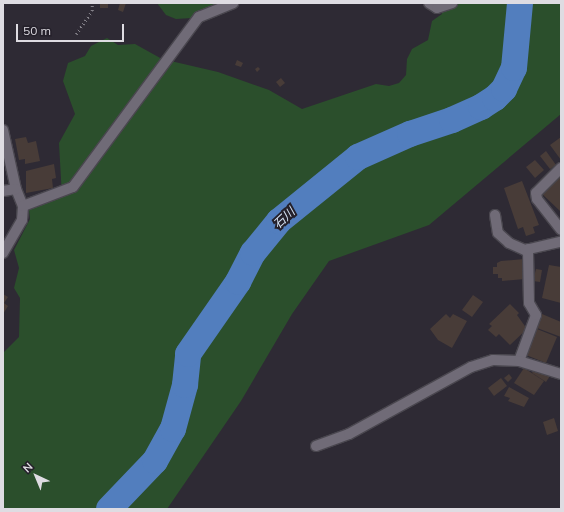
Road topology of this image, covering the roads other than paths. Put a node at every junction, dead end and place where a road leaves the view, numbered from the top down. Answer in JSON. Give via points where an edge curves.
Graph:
{"nodes":[{"id":1,"x":233,"y":3,"type":"edge"},
{"id":2,"x":429,"y":3,"type":"edge"},
{"id":3,"x":452,"y":3,"type":"edge"},
{"id":4,"x":3,"y":130,"type":"edge"},
{"id":5,"x":561,"y":168,"type":"edge"},
{"id":6,"x":16,"y":188,"type":"junction"},
{"id":7,"x":3,"y":191,"type":"edge"},
{"id":8,"x":23,"y":206,"type":"junction"},
{"id":9,"x":495,"y":215,"type":"dead end"},
{"id":10,"x":561,"y":230,"type":"edge"},
{"id":11,"x":561,"y":242,"type":"edge"},
{"id":12,"x":528,"y":249,"type":"junction"},
{"id":13,"x":3,"y":253,"type":"edge"},
{"id":14,"x":519,"y":361,"type":"junction"},
{"id":15,"x":561,"y":374,"type":"edge"},
{"id":16,"x":316,"y":446,"type":"dead end"}],
"edges":[{"from":1,"to":8,"type":"street","via":[[199,17],[73,187]]},
{"from":2,"to":3,"type":"street","via":[[437,8]]},
{"from":4,"to":6,"type":"street"},
{"from":5,"to":10,"type":"street","via":[[536,193],[537,199]]},
{"from":6,"to":7,"type":"street"},
{"from":6,"to":8,"type":"street"},
{"from":8,"to":13,"type":"street","via":[[22,220]]},
{"from":9,"to":12,"type":"street","via":[[498,233],[509,243]]},
{"from":11,"to":12,"type":"street"},
{"from":12,"to":14,"type":"street","via":[[529,303],[536,315]]},
{"from":14,"to":15,"type":"street"},
{"from":14,"to":16,"type":"street","via":[[493,360],[471,367],[349,434]]}]}
